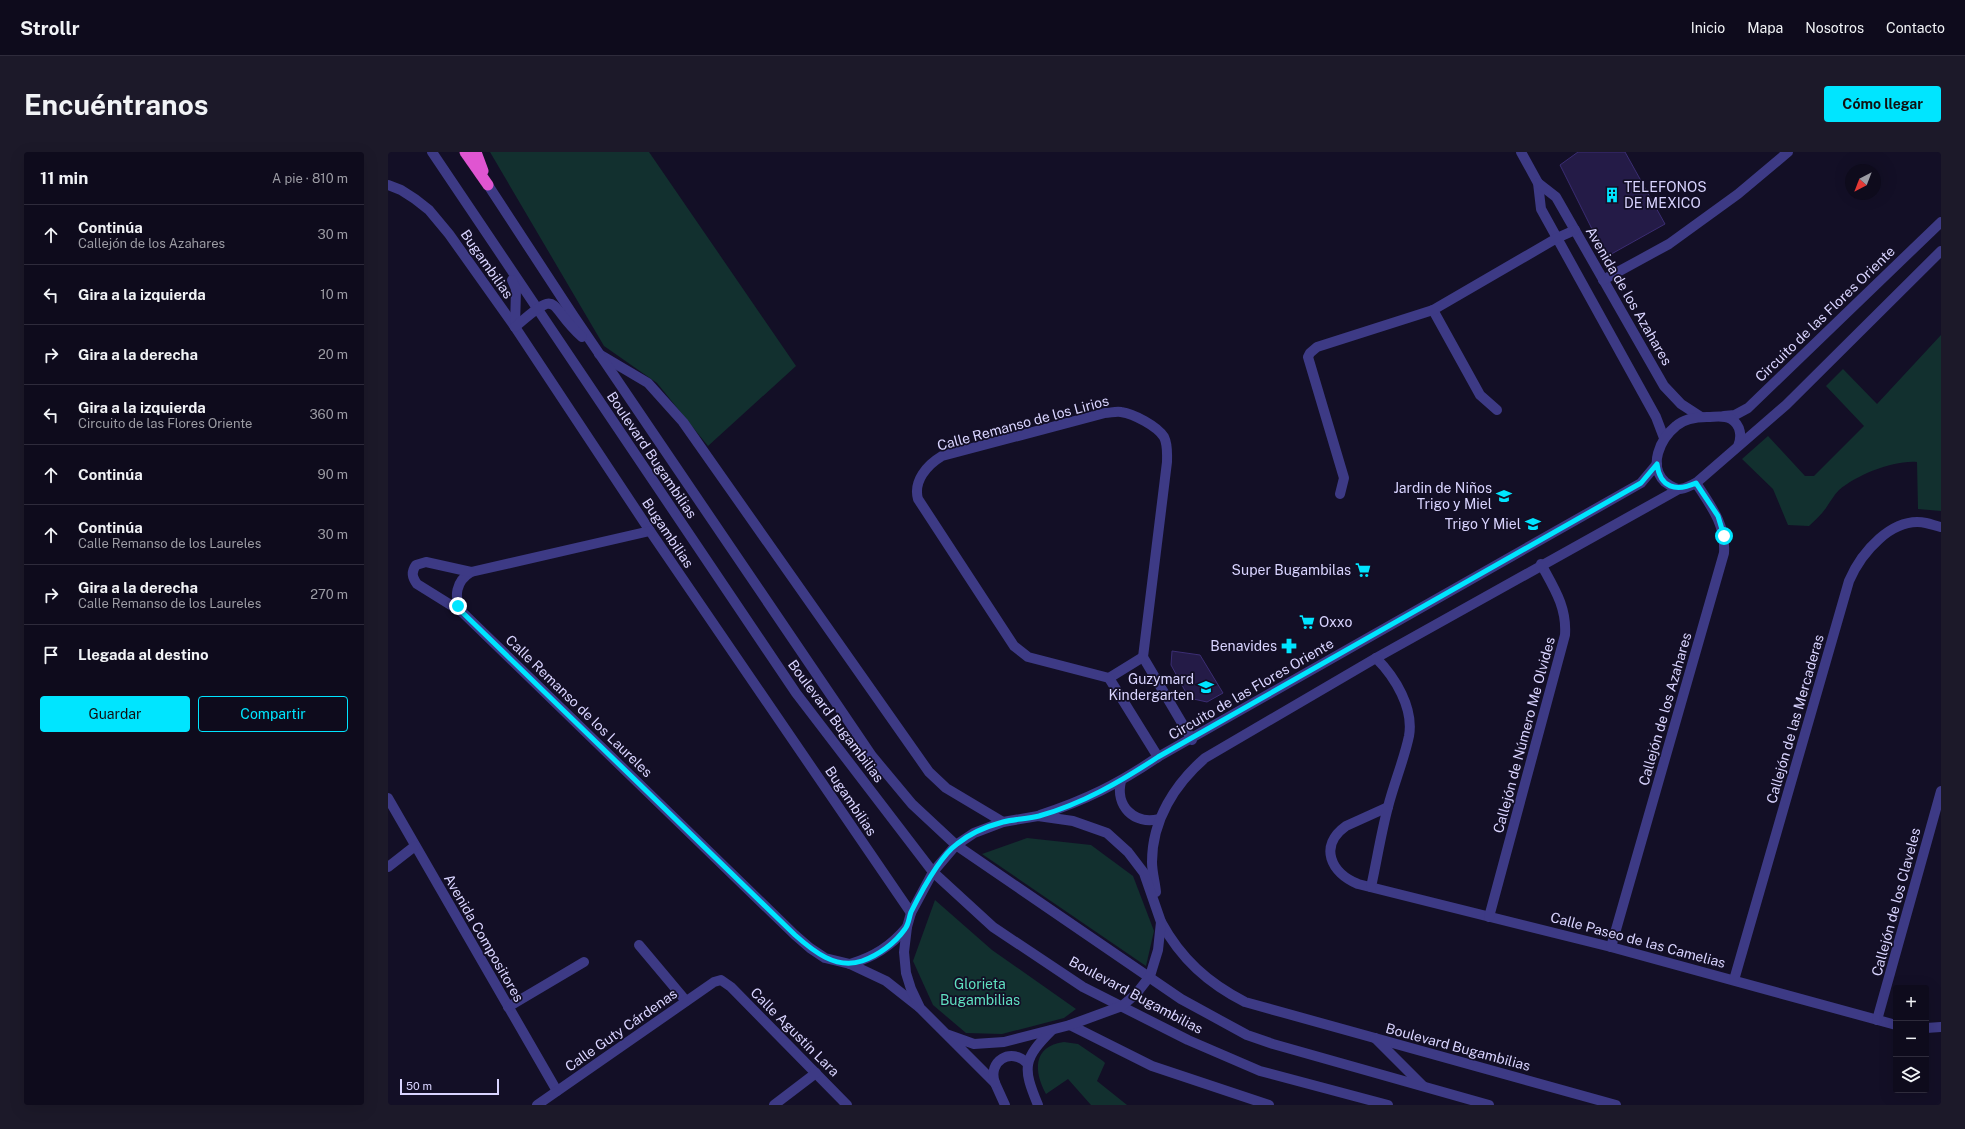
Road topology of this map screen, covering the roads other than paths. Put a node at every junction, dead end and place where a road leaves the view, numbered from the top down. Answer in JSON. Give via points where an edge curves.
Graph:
{"nodes":[{"id":1,"x":432,"y":152,"type":"edge"},
{"id":2,"x":465,"y":152,"type":"edge"},
{"id":3,"x":476,"y":152,"type":"edge"},
{"id":4,"x":1521,"y":152,"type":"edge"},
{"id":5,"x":1788,"y":152,"type":"edge"},
{"id":6,"x":1538,"y":183,"type":"junction"},
{"id":7,"x":488,"y":184,"type":"junction"},
{"id":8,"x":388,"y":185,"type":"edge"},
{"id":9,"x":1941,"y":222,"type":"edge"},
{"id":10,"x":1575,"y":230,"type":"junction"},
{"id":11,"x":1557,"y":238,"type":"junction"},
{"id":12,"x":1941,"y":251,"type":"edge"},
{"id":13,"x":505,"y":264,"type":"junction"},
{"id":14,"x":1602,"y":280,"type":"junction"},
{"id":15,"x":536,"y":308,"type":"junction"},
{"id":16,"x":1433,"y":310,"type":"junction"},
{"id":17,"x":515,"y":327,"type":"junction"},
{"id":18,"x":592,"y":344,"type":"junction"},
{"id":19,"x":599,"y":354,"type":"junction"},
{"id":20,"x":1497,"y":410,"type":"dead end"},
{"id":21,"x":1724,"y":416,"type":"junction"},
{"id":22,"x":1701,"y":417,"type":"junction"},
{"id":23,"x":1664,"y":438,"type":"junction"},
{"id":24,"x":1738,"y":446,"type":"junction"},
{"id":25,"x":1657,"y":464,"type":"junction"},
{"id":26,"x":1696,"y":483,"type":"junction"},
{"id":27,"x":1679,"y":489,"type":"junction"},
{"id":28,"x":1340,"y":494,"type":"dead end"},
{"id":29,"x":1941,"y":528,"type":"edge"},
{"id":30,"x":650,"y":531,"type":"junction"},
{"id":31,"x":1541,"y":564,"type":"junction"},
{"id":32,"x":472,"y":572,"type":"junction"},
{"id":33,"x":462,"y":612,"type":"junction"},
{"id":34,"x":1143,"y":657,"type":"junction"},
{"id":35,"x":1376,"y":658,"type":"junction"},
{"id":36,"x":1109,"y":678,"type":"junction"},
{"id":37,"x":1192,"y":740,"type":"junction"},
{"id":38,"x":1158,"y":757,"type":"junction"},
{"id":39,"x":1121,"y":781,"type":"junction"},
{"id":40,"x":1941,"y":791,"type":"edge"},
{"id":41,"x":388,"y":798,"type":"edge"},
{"id":42,"x":1388,"y":807,"type":"junction"},
{"id":43,"x":1038,"y":816,"type":"junction"},
{"id":44,"x":1159,"y":819,"type":"junction"},
{"id":45,"x":1003,"y":822,"type":"junction"},
{"id":46,"x":956,"y":845,"type":"junction"},
{"id":47,"x":415,"y":846,"type":"junction"},
{"id":48,"x":388,"y":868,"type":"edge"},
{"id":49,"x":933,"y":872,"type":"junction"},
{"id":50,"x":1371,"y":887,"type":"junction"},
{"id":51,"x":1157,"y":906,"type":"junction"},
{"id":52,"x":911,"y":913,"type":"junction"},
{"id":53,"x":1489,"y":917,"type":"junction"},
{"id":54,"x":1161,"y":922,"type":"junction"},
{"id":55,"x":906,"y":927,"type":"junction"},
{"id":56,"x":639,"y":945,"type":"dead end"},
{"id":57,"x":1610,"y":947,"type":"junction"},
{"id":58,"x":584,"y":962,"type":"dead end"},
{"id":59,"x":850,"y":964,"type":"junction"},
{"id":60,"x":1150,"y":976,"type":"junction"},
{"id":61,"x":721,"y":980,"type":"joint"},
{"id":62,"x":1734,"y":980,"type":"junction"},
{"id":63,"x":686,"y":1001,"type":"junction"},
{"id":64,"x":1122,"y":1006,"type":"junction"},
{"id":65,"x":508,"y":1007,"type":"junction"},
{"id":66,"x":920,"y":1008,"type":"junction"},
{"id":67,"x":1877,"y":1020,"type":"junction"},
{"id":68,"x":1070,"y":1024,"type":"junction"},
{"id":69,"x":1893,"y":1024,"type":"edge"},
{"id":70,"x":1941,"y":1027,"type":"edge"},
{"id":71,"x":1054,"y":1028,"type":"junction"},
{"id":72,"x":1929,"y":1028,"type":"edge"},
{"id":73,"x":946,"y":1034,"type":"junction"},
{"id":74,"x":1375,"y":1038,"type":"junction"},
{"id":75,"x":1027,"y":1063,"type":"junction"},
{"id":76,"x":816,"y":1074,"type":"junction"},
{"id":77,"x":995,"y":1083,"type":"junction"},
{"id":78,"x":1425,"y":1088,"type":"junction"},
{"id":79,"x":557,"y":1091,"type":"junction"},
{"id":80,"x":1349,"y":1095,"type":"junction"},
{"id":81,"x":537,"y":1105,"type":"edge"},
{"id":82,"x":774,"y":1105,"type":"edge"},
{"id":83,"x":847,"y":1105,"type":"edge"},
{"id":84,"x":1005,"y":1105,"type":"edge"},
{"id":85,"x":1038,"y":1105,"type":"edge"},
{"id":86,"x":1269,"y":1105,"type":"edge"},
{"id":87,"x":1361,"y":1105,"type":"edge"},
{"id":88,"x":1388,"y":1105,"type":"edge"},
{"id":89,"x":1489,"y":1105,"type":"edge"},
{"id":90,"x":1616,"y":1105,"type":"edge"}],
"edges":[{"from":1,"to":13,"type":"street","name":"Boulevard Bugambilias"},
{"from":2,"to":7,"type":"highway"},
{"from":3,"to":7,"type":"highway"},
{"from":4,"to":6,"type":"street","name":"Avenida de los Azahares"},
{"from":5,"to":14,"type":"street","via":[[1738,194],[1669,244]]},
{"from":6,"to":10,"type":"street","name":"Avenida de los Azahares","via":[[1556,197]]},
{"from":6,"to":11,"type":"street","name":"Avenida de los Azahares","via":[[1541,209]]},
{"from":7,"to":18,"type":"street","name":"Boulevard Bugambilias"},
{"from":8,"to":17,"type":"street","name":"Bugambilias","via":[[415,199],[439,221]]},
{"from":9,"to":21,"type":"street","name":"Circuito de las Flores Oriente","via":[[1748,408],[1735,415]]},
{"from":10,"to":11,"type":"street"},
{"from":10,"to":14,"type":"street","name":"Avenida de los Azahares"},
{"from":11,"to":16,"type":"street"},
{"from":11,"to":23,"type":"street","name":"Avenida de los Azahares","via":[[1656,417]]},
{"from":12,"to":24,"type":"street","via":[[1786,405]]},
{"from":13,"to":15,"type":"street","name":"Boulevard Bugambilias"},
{"from":13,"to":17,"type":"street","via":[[516,289]]},
{"from":14,"to":22,"type":"street","name":"Avenida de los Azahares","via":[[1664,386],[1681,404]]},
{"from":15,"to":17,"type":"street"},
{"from":15,"to":18,"type":"street","via":[[548,303],[554,304],[576,331]]},
{"from":15,"to":49,"type":"street","name":"Boulevard Bugambilias","via":[[796,693]]},
{"from":16,"to":20,"type":"street","via":[[1480,395]]},
{"from":16,"to":28,"type":"street","via":[[1317,347],[1310,353],[1308,357],[1344,478]]},
{"from":17,"to":30,"type":"street","name":"Bugambilias"},
{"from":18,"to":19,"type":"street","name":"Boulevard Bugambilias"},
{"from":19,"to":45,"type":"street","name":"Boulevard Bugambilias","via":[[648,383],[683,422],[929,772],[946,788]]},
{"from":19,"to":46,"type":"street","name":"Boulevard Bugambilias","via":[[872,756],[912,804]]},
{"from":21,"to":22,"type":"street"},
{"from":21,"to":24,"type":"street","via":[[1738,426]]},
{"from":22,"to":23,"type":"street","via":[[1676,426]]},
{"from":23,"to":25,"type":"street"},
{"from":24,"to":26,"type":"street"},
{"from":25,"to":27,"type":"street","via":[[1662,479]]},
{"from":25,"to":37,"type":"street","name":"Circuito de las Flores Oriente","via":[[1641,483]]},
{"from":26,"to":27,"type":"street"},
{"from":26,"to":57,"type":"street","name":"Callejón de los Azahares","via":[[1718,516],[1724,536],[1724,553]]},
{"from":27,"to":31,"type":"street"},
{"from":29,"to":62,"type":"street","name":"Callejón de las Mercaderas","via":[[1925,522],[1908,523],[1883,536],[1869,548],[1854,569]]},
{"from":30,"to":32,"type":"street"},
{"from":30,"to":52,"type":"street","name":"Bugambilias"},
{"from":31,"to":35,"type":"street"},
{"from":31,"to":53,"type":"street","name":"Callejón de Número Me Olvides","via":[[1563,607],[1565,635]]},
{"from":32,"to":33,"type":"street","name":"Calle Remanso de los Laureles","via":[[462,580],[456,591],[456,599]]},
{"from":32,"to":33,"type":"street","via":[[426,562],[416,565],[412,570],[412,577],[417,584]]},
{"from":33,"to":59,"type":"street","name":"Calle Remanso de los Laureles","via":[[795,935],[825,958]]},
{"from":34,"to":36,"type":"street"},
{"from":34,"to":36,"type":"street","name":"Calle Remanso de los Lirios","via":[[1167,462],[1164,437],[1143,421],[1120,412],[1105,413],[942,456],[933,461],[917,484],[918,499],[1014,646],[1028,657]]},
{"from":34,"to":37,"type":"street"},
{"from":35,"to":42,"type":"street","via":[[1402,695],[1408,722],[1409,735]]},
{"from":35,"to":44,"type":"street","via":[[1205,758],[1182,782]]},
{"from":36,"to":38,"type":"street"},
{"from":37,"to":38,"type":"street","name":"Circuito de las Flores Oriente"},
{"from":38,"to":39,"type":"street","name":"Circuito de las Flores Oriente"},
{"from":39,"to":43,"type":"street","name":"Circuito de las Flores Oriente","via":[[1078,803]]},
{"from":39,"to":44,"type":"street","via":[[1121,801],[1128,812],[1146,821]]},
{"from":40,"to":67,"type":"street","name":"Callejón de los Claveles"},
{"from":41,"to":47,"type":"street","name":"Avenida Compositores"},
{"from":42,"to":50,"type":"street"},
{"from":42,"to":50,"type":"street","name":"Calle Paseo de las Camelias","via":[[1346,826],[1336,835],[1330,849],[1334,864],[1345,878]]},
{"from":43,"to":45,"type":"street"},
{"from":43,"to":51,"type":"street","via":[[1073,821],[1107,833],[1128,852],[1144,873]]},
{"from":44,"to":51,"type":"street","via":[[1152,861]]},
{"from":45,"to":46,"type":"street","via":[[974,833]]},
{"from":46,"to":49,"type":"street"},
{"from":46,"to":60,"type":"street","name":"Boulevard Bugambilias"},
{"from":47,"to":48,"type":"street"},
{"from":47,"to":65,"type":"street","name":"Avenida Compositores"},
{"from":49,"to":52,"type":"street"},
{"from":49,"to":64,"type":"street","name":"Boulevard Bugambilias","via":[[993,927],[1083,987]]},
{"from":50,"to":53,"type":"street","name":"Calle Paseo de las Camelias"},
{"from":51,"to":54,"type":"street"},
{"from":52,"to":55,"type":"street"},
{"from":53,"to":57,"type":"street","name":"Calle Paseo de las Camelias"},
{"from":54,"to":60,"type":"street","via":[[1158,950]]},
{"from":54,"to":74,"type":"street","name":"Boulevard Bugambilias","via":[[1188,961],[1228,994],[1245,1002]]},
{"from":55,"to":59,"type":"street","via":[[881,951]]},
{"from":55,"to":66,"type":"street","via":[[906,973]]},
{"from":56,"to":63,"type":"street"},
{"from":57,"to":62,"type":"street","name":"Calle Paseo de las Camelias"},
{"from":58,"to":65,"type":"street"},
{"from":59,"to":66,"type":"street","name":"Calle Remanso de los Laureles","via":[[886,981]]},
{"from":60,"to":64,"type":"street","via":[[1136,994]]},
{"from":60,"to":78,"type":"street","name":"Boulevard Bugambilias","via":[[1181,999],[1247,1035]]},
{"from":61,"to":63,"type":"street","name":"Calle Guty Cárdenas"},
{"from":61,"to":76,"type":"street","name":"Calle Agustín Lara","via":[[731,987]]},
{"from":62,"to":67,"type":"street","name":"Calle Paseo de las Camelias"},
{"from":63,"to":79,"type":"street","name":"Calle Guty Cárdenas"},
{"from":64,"to":68,"type":"street"},
{"from":64,"to":80,"type":"street","name":"Boulevard Bugambilias","via":[[1188,1040],[1260,1071]]},
{"from":65,"to":79,"type":"street","name":"Avenida Compositores"},
{"from":66,"to":73,"type":"street"},
{"from":67,"to":69,"type":"street","name":"Calle Paseo de las Camelias"},
{"from":68,"to":71,"type":"street"},
{"from":68,"to":86,"type":"street","via":[[1152,1066]]},
{"from":70,"to":72,"type":"street"},
{"from":71,"to":73,"type":"street","via":[[1004,1042],[974,1044]]},
{"from":71,"to":75,"type":"street","via":[[1036,1047]]},
{"from":73,"to":77,"type":"street"},
{"from":74,"to":78,"type":"street"},
{"from":74,"to":90,"type":"street","name":"Boulevard Bugambilias"},
{"from":75,"to":77,"type":"street","via":[[1012,1056],[1001,1059],[994,1067]]},
{"from":75,"to":85,"type":"street","via":[[1029,1082]]},
{"from":76,"to":82,"type":"street"},
{"from":76,"to":83,"type":"street","name":"Calle Agustín Lara"},
{"from":77,"to":84,"type":"street"},
{"from":78,"to":89,"type":"street","name":"Boulevard Bugambilias"},
{"from":79,"to":81,"type":"street","name":"Calle Guty Cárdenas"},
{"from":80,"to":87,"type":"street"},
{"from":80,"to":88,"type":"street","name":"Boulevard Bugambilias"}]}
